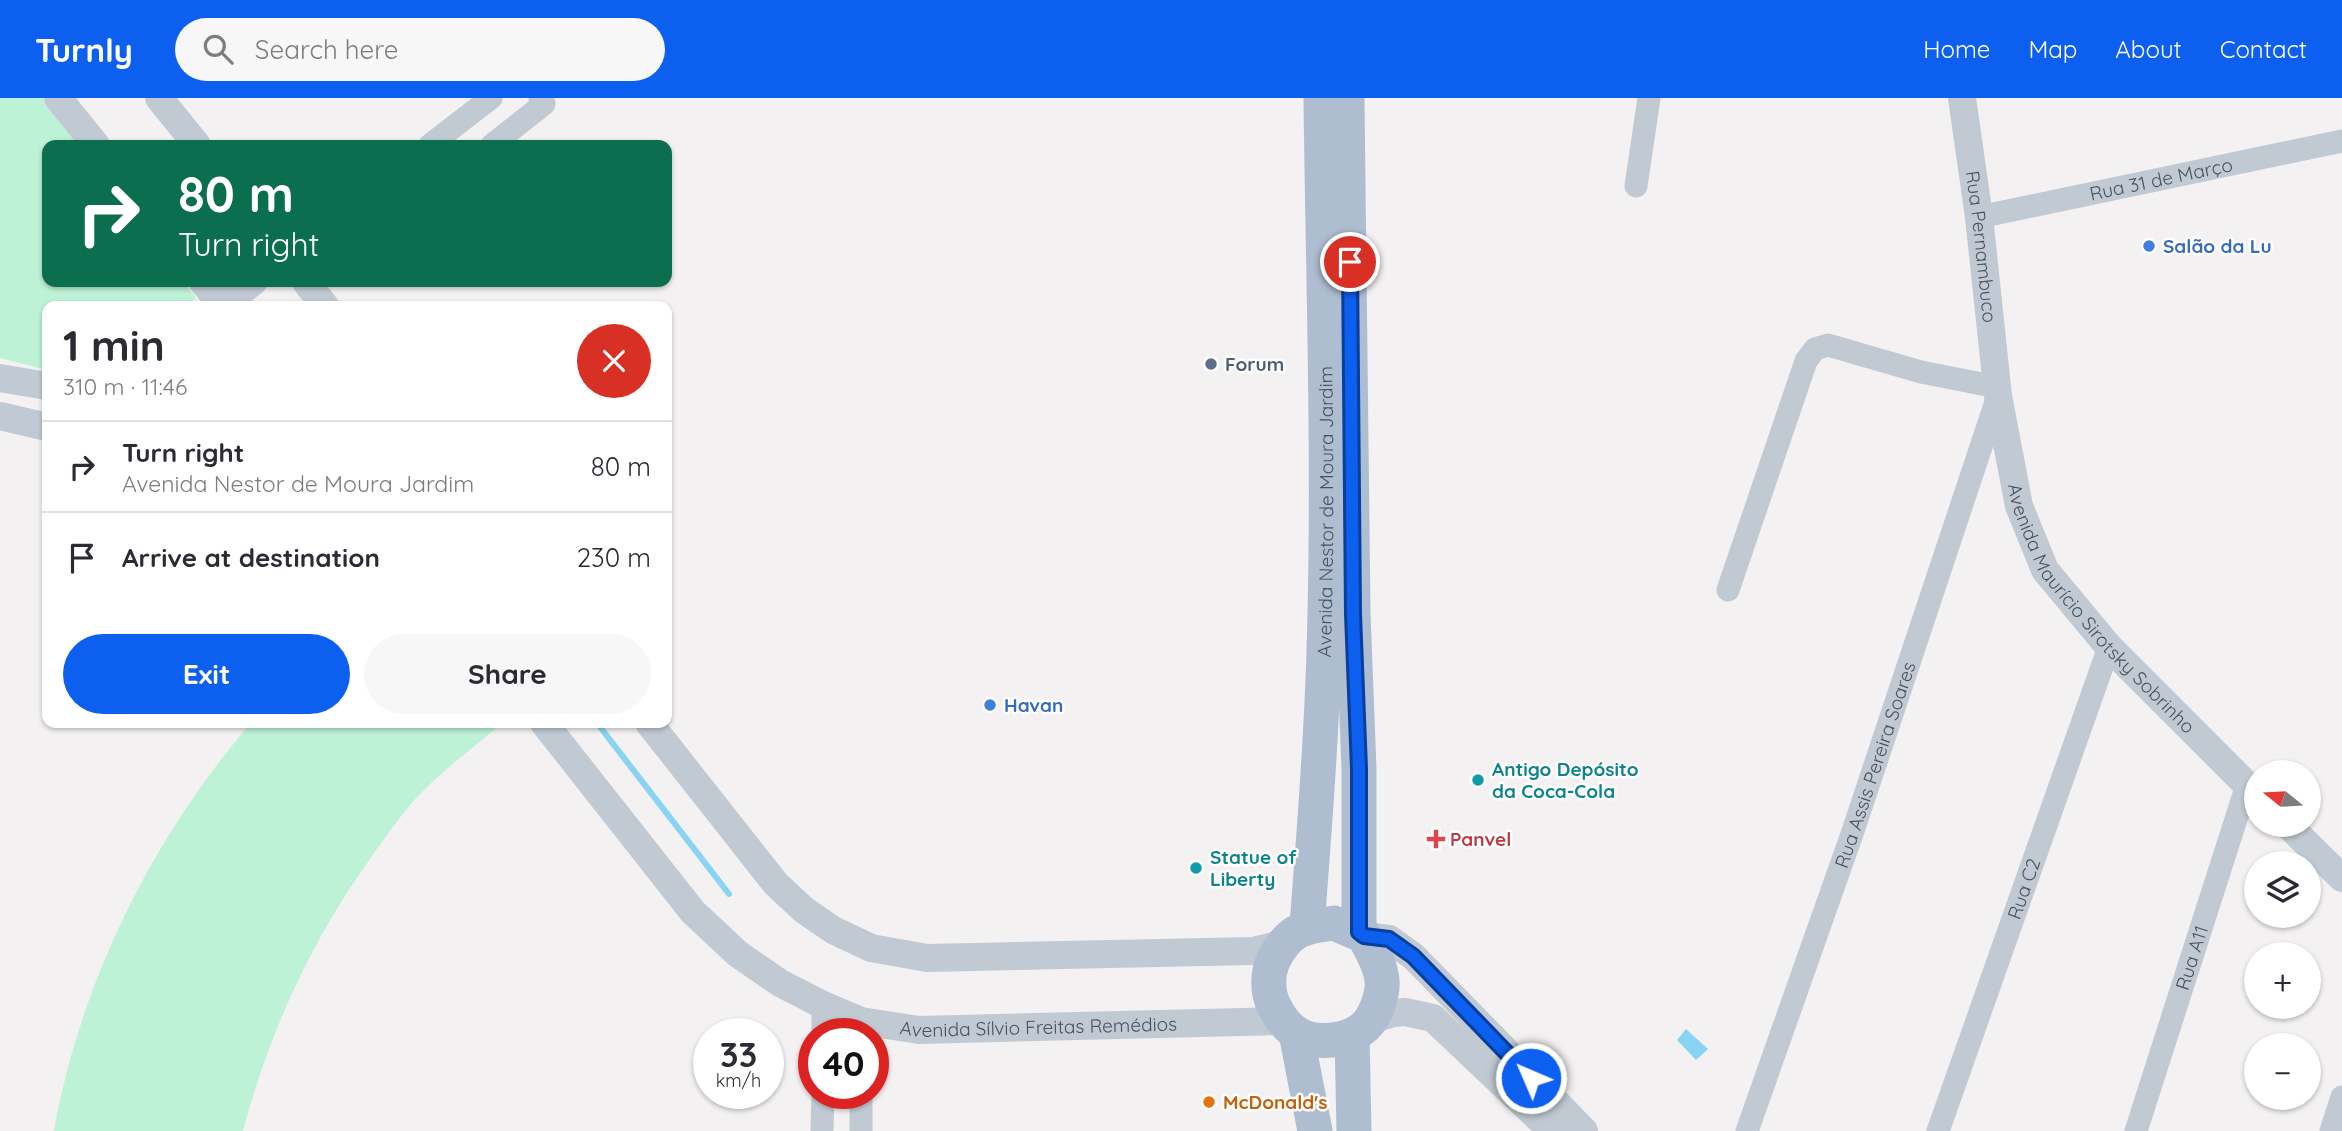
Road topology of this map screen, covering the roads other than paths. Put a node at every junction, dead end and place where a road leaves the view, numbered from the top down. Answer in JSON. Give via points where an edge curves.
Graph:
{"nodes":[{"id":1,"x":58,"y":98,"type":"edge"},
{"id":2,"x":159,"y":98,"type":"edge"},
{"id":3,"x":491,"y":98,"type":"edge"},
{"id":4,"x":540,"y":98,"type":"edge"},
{"id":5,"x":1321,"y":98,"type":"edge"},
{"id":6,"x":1347,"y":98,"type":"edge"},
{"id":7,"x":1649,"y":98,"type":"edge"},
{"id":8,"x":1962,"y":98,"type":"edge"},
{"id":9,"x":92,"y":140,"type":"edge"},
{"id":10,"x":193,"y":140,"type":"edge"},
{"id":11,"x":436,"y":140,"type":"edge"},
{"id":12,"x":498,"y":140,"type":"edge"},
{"id":13,"x":2342,"y":141,"type":"edge"},
{"id":14,"x":1636,"y":187,"type":"dead end"},
{"id":15,"x":1979,"y":217,"type":"junction"},
{"id":16,"x":207,"y":287,"type":"edge"},
{"id":17,"x":247,"y":287,"type":"edge"},
{"id":18,"x":218,"y":301,"type":"edge"},
{"id":19,"x":228,"y":301,"type":"edge"},
{"id":20,"x":1338,"y":350,"type":"junction"},
{"id":21,"x":0,"y":378,"type":"edge"},
{"id":22,"x":42,"y":385,"type":"edge"},
{"id":23,"x":1998,"y":392,"type":"junction"},
{"id":24,"x":0,"y":416,"type":"edge"},
{"id":25,"x":42,"y":426,"type":"edge"},
{"id":26,"x":1728,"y":590,"type":"dead end"},
{"id":27,"x":2109,"y":647,"type":"junction"},
{"id":28,"x":548,"y":728,"type":"edge"},
{"id":29,"x":653,"y":728,"type":"edge"},
{"id":30,"x":2244,"y":782,"type":"edge"},
{"id":31,"x":2244,"y":810,"type":"edge"},
{"id":32,"x":2300,"y":837,"type":"edge"},
{"id":33,"x":2342,"y":878,"type":"edge"},
{"id":34,"x":1362,"y":934,"type":"junction"},
{"id":35,"x":1294,"y":935,"type":"junction"},
{"id":36,"x":823,"y":1005,"type":"junction"},
{"id":37,"x":823,"y":1018,"type":"edge"},
{"id":38,"x":845,"y":1018,"type":"edge"},
{"id":39,"x":1289,"y":1027,"type":"junction"},
{"id":40,"x":889,"y":1028,"type":"edge"},
{"id":41,"x":1363,"y":1028,"type":"junction"},
{"id":42,"x":2342,"y":1097,"type":"edge"},
{"id":43,"x":822,"y":1109,"type":"edge"},
{"id":44,"x":861,"y":1109,"type":"edge"},
{"id":45,"x":822,"y":1131,"type":"edge"},
{"id":46,"x":861,"y":1131,"type":"edge"},
{"id":47,"x":1315,"y":1131,"type":"edge"},
{"id":48,"x":1354,"y":1131,"type":"edge"},
{"id":49,"x":1552,"y":1131,"type":"edge"},
{"id":50,"x":1584,"y":1131,"type":"edge"},
{"id":51,"x":1747,"y":1131,"type":"edge"},
{"id":52,"x":1938,"y":1131,"type":"edge"},
{"id":53,"x":2136,"y":1131,"type":"edge"},
{"id":54,"x":2331,"y":1131,"type":"edge"}],
"edges":[{"from":1,"to":9,"type":"street"},
{"from":2,"to":10,"type":"street"},
{"from":3,"to":11,"type":"street"},
{"from":4,"to":12,"type":"street","via":[[544,104]]},
{"from":5,"to":20,"type":"main road","name":"Avenida Nestor de Moura Jardim"},
{"from":6,"to":20,"type":"main road","name":"Avenida Nestor de Moura Jardim"},
{"from":7,"to":14,"type":"street"},
{"from":8,"to":15,"type":"street","name":"Rua Pernambuco"},
{"from":13,"to":15,"type":"street","name":"Rua 31 de Março"},
{"from":15,"to":23,"type":"street","name":"Rua Pernambuco"},
{"from":16,"to":18,"type":"street"},
{"from":17,"to":19,"type":"street"},
{"from":20,"to":34,"type":"main road","name":"Avenida Nestor de Moura Jardim"},
{"from":20,"to":35,"type":"main road","name":"Avenida Nestor de Moura Jardim","via":[[1318,776]]},
{"from":21,"to":22,"type":"street"},
{"from":23,"to":26,"type":"street","via":[[1828,345],[1815,349],[1806,361]]},
{"from":23,"to":27,"type":"street","name":"Avenida Maurício Sirotsky Sobrinho","via":[[2019,506],[2045,570]]},
{"from":23,"to":51,"type":"street","name":"Rua Assis Pereira Soares","via":[[1852,834]]},
{"from":24,"to":25,"type":"street"},
{"from":27,"to":30,"type":"street","name":"Avenida Maurício Sirotsky Sobrinho"},
{"from":27,"to":52,"type":"street","name":"Rua C2"},
{"from":28,"to":36,"type":"street","name":"Avenida Sílvio Freitas Remédios","via":[[693,912],[738,954],[780,984]]},
{"from":29,"to":35,"type":"street","via":[[776,884],[833,930],[871,948],[927,958],[1253,951]]},
{"from":31,"to":53,"type":"street","name":"Rua A11"},
{"from":32,"to":33,"type":"street"},
{"from":34,"to":35,"type":"main road","via":[[1334,923]]},
{"from":34,"to":41,"type":"main road","name":"Avenida Nestor de Moura Jardim","via":[[1382,982]]},
{"from":34,"to":50,"type":"street","via":[[1389,939],[1413,956]]},
{"from":35,"to":39,"type":"main road","name":"Avenida Nestor de Moura Jardim","via":[[1269,969],[1269,997]]},
{"from":36,"to":37,"type":"street"},
{"from":36,"to":38,"type":"street","name":"Avenida Sílvio Freitas Remédios"},
{"from":39,"to":40,"type":"street","name":"Avenida Sílvio Freitas Remédios"},
{"from":39,"to":41,"type":"main road","via":[[1324,1042]]},
{"from":39,"to":47,"type":"main road","name":"Avenida Nestor de Moura Jardim"},
{"from":41,"to":48,"type":"main road","name":"Avenida Nestor de Moura Jardim"},
{"from":41,"to":49,"type":"street","via":[[1393,1013],[1433,1018]]},
{"from":42,"to":54,"type":"street"},
{"from":43,"to":45,"type":"street"},
{"from":44,"to":46,"type":"street"}]}
